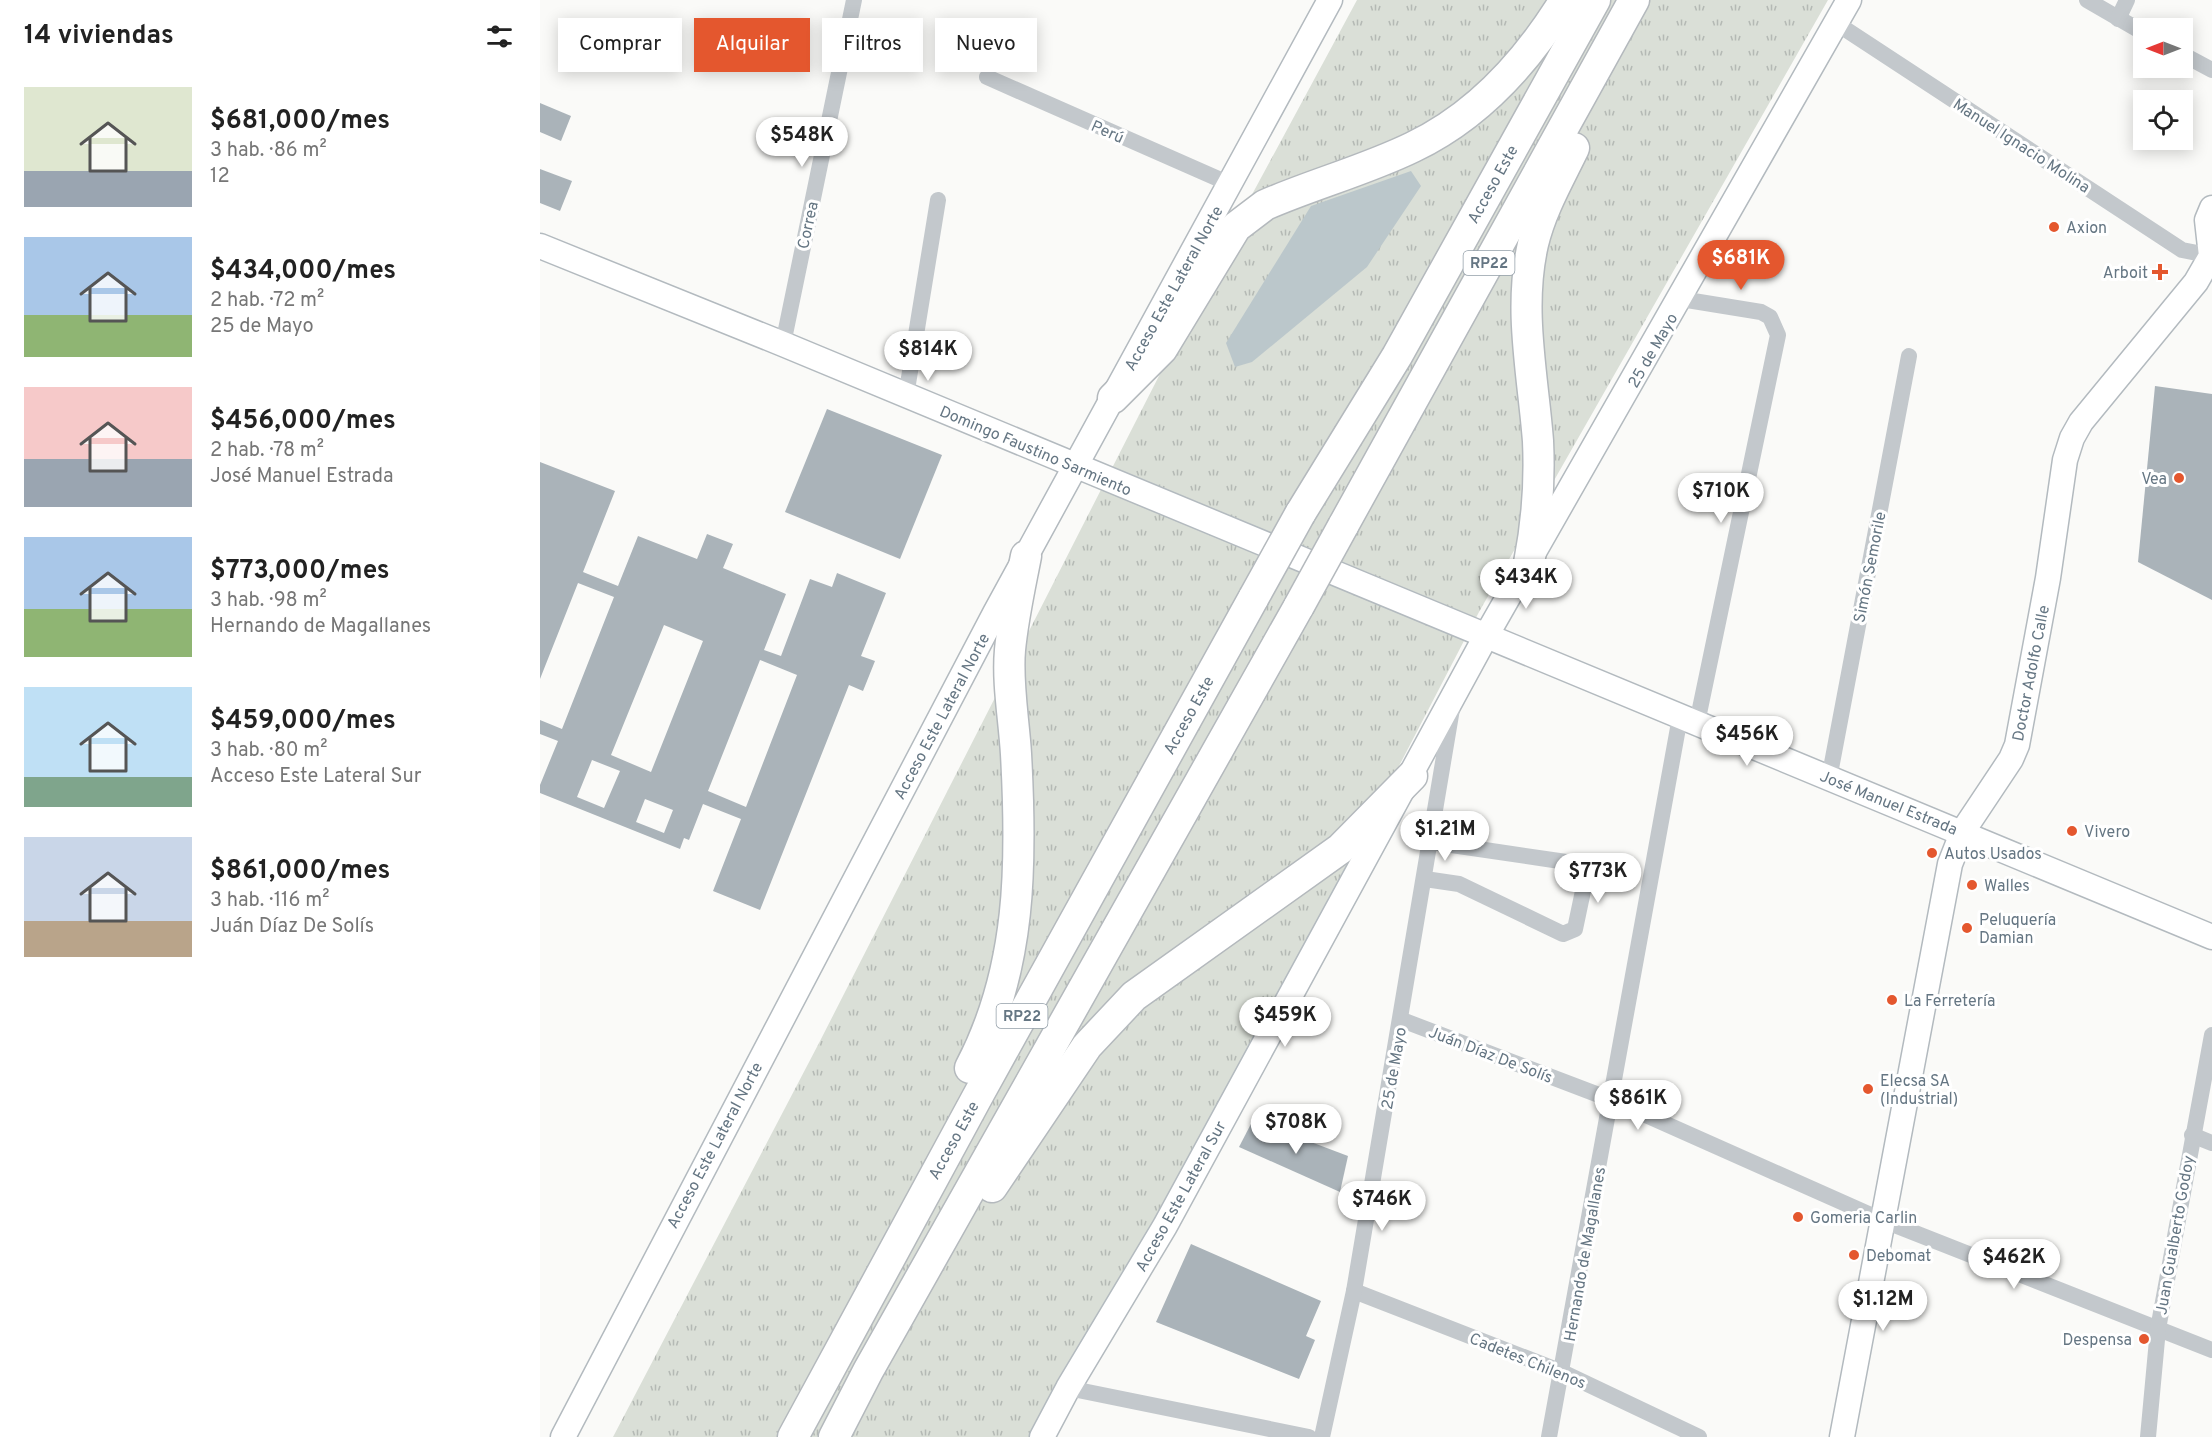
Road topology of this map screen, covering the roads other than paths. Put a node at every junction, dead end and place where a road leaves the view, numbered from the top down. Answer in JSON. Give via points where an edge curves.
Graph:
{"nodes":[{"id":1,"x":854,"y":0,"type":"edge"},
{"id":2,"x":1330,"y":0,"type":"edge"},
{"id":3,"x":1565,"y":0,"type":"edge"},
{"id":4,"x":1595,"y":0,"type":"edge"},
{"id":5,"x":1634,"y":0,"type":"edge"},
{"id":6,"x":1649,"y":0,"type":"edge"},
{"id":7,"x":1849,"y":0,"type":"edge"},
{"id":8,"x":2087,"y":0,"type":"edge"},
{"id":9,"x":2127,"y":0,"type":"edge"},
{"id":10,"x":2118,"y":19,"type":"junction"},
{"id":11,"x":1836,"y":23,"type":"junction"},
{"id":12,"x":2133,"y":27,"type":"edge"},
{"id":13,"x":2193,"y":60,"type":"edge"},
{"id":14,"x":2212,"y":70,"type":"edge"},
{"id":15,"x":987,"y":77,"type":"dead end"},
{"id":16,"x":1230,"y":184,"type":"junction"},
{"id":17,"x":938,"y":200,"type":"dead end"},
{"id":18,"x":2212,"y":208,"type":"edge"},
{"id":19,"x":540,"y":246,"type":"edge"},
{"id":20,"x":2212,"y":256,"type":"edge"},
{"id":21,"x":1681,"y":299,"type":"junction"},
{"id":22,"x":783,"y":344,"type":"junction"},
{"id":23,"x":1909,"y":356,"type":"dead end"},
{"id":24,"x":906,"y":396,"type":"junction"},
{"id":25,"x":1113,"y":398,"type":"junction"},
{"id":26,"x":1074,"y":467,"type":"junction"},
{"id":27,"x":1026,"y":556,"type":"junction"},
{"id":28,"x":1298,"y":560,"type":"joint"},
{"id":29,"x":1529,"y":563,"type":"junction"},
{"id":30,"x":1486,"y":636,"type":"junction"},
{"id":31,"x":1454,"y":698,"type":"junction"},
{"id":32,"x":1689,"y":720,"type":"junction"},
{"id":33,"x":1412,"y":776,"type":"junction"},
{"id":34,"x":1829,"y":779,"type":"junction"},
{"id":35,"x":1963,"y":831,"type":"junction"},
{"id":36,"x":1431,"y":842,"type":"junction"},
{"id":37,"x":1425,"y":879,"type":"junction"},
{"id":38,"x":2212,"y":937,"type":"edge"},
{"id":39,"x":1402,"y":1020,"type":"junction"},
{"id":40,"x":2212,"y":1035,"type":"edge"},
{"id":41,"x":1612,"y":1100,"type":"junction"},
{"id":42,"x":2192,"y":1135,"type":"junction"},
{"id":43,"x":2212,"y":1143,"type":"edge"},
{"id":44,"x":1882,"y":1220,"type":"junction"},
{"id":45,"x":1354,"y":1291,"type":"junction"},
{"id":46,"x":2158,"y":1329,"type":"junction"},
{"id":47,"x":2212,"y":1350,"type":"edge"},
{"id":48,"x":868,"y":1371,"type":"junction"},
{"id":49,"x":1562,"y":1372,"type":"junction"},
{"id":50,"x":821,"y":1382,"type":"junction"},
{"id":51,"x":1068,"y":1388,"type":"junction"},
{"id":52,"x":563,"y":1437,"type":"edge"},
{"id":53,"x":793,"y":1437,"type":"edge"},
{"id":54,"x":834,"y":1437,"type":"edge"},
{"id":55,"x":1042,"y":1437,"type":"edge"},
{"id":56,"x":1309,"y":1437,"type":"edge"},
{"id":57,"x":1322,"y":1437,"type":"edge"},
{"id":58,"x":1550,"y":1437,"type":"edge"},
{"id":59,"x":1699,"y":1437,"type":"edge"},
{"id":60,"x":1842,"y":1437,"type":"edge"},
{"id":61,"x":2148,"y":1437,"type":"edge"}],
"edges":[{"from":1,"to":22,"type":"street","name":"Correa"},
{"from":2,"to":16,"type":"street","name":"Acceso Este Lateral Norte"},
{"from":3,"to":25,"type":"highway","via":[[1517,67],[1437,135],[1265,205],[1244,220],[1225,243],[1176,332]]},
{"from":4,"to":50,"type":"highway","name":"Acceso Este","number":"RP22","bridge":true,"via":[[1397,356],[1300,514]]},
{"from":5,"to":48,"type":"highway","number":"RP22","bridge":true,"via":[[1299,606]]},
{"from":6,"to":29,"type":"highway","via":[[1542,214],[1533,245],[1527,325],[1539,502]]},
{"from":7,"to":11,"type":"street","name":"25 de Mayo"},
{"from":8,"to":10,"type":"street"},
{"from":9,"to":10,"type":"street"},
{"from":10,"to":12,"type":"street"},
{"from":11,"to":20,"type":"street","name":"Manuel Ignacio Molina","via":[[2182,250]]},
{"from":11,"to":21,"type":"street","name":"25 de Mayo"},
{"from":13,"to":14,"type":"street"},
{"from":15,"to":16,"type":"street","name":"Perú"},
{"from":16,"to":25,"type":"street","name":"Acceso Este Lateral Norte"},
{"from":17,"to":24,"type":"street"},
{"from":18,"to":20,"type":"street","via":[[2207,220]]},
{"from":19,"to":22,"type":"street","name":"Domingo Faustino Sarmiento"},
{"from":20,"to":35,"type":"street","name":"Doctor Adolfo Calle","via":[[2196,282],[2072,438],[2065,460],[2017,745]]},
{"from":21,"to":29,"type":"street","name":"25 de Mayo"},
{"from":21,"to":32,"type":"street","name":"Hernando de Magallanes","via":[[1761,312],[1770,317],[1778,335]]},
{"from":22,"to":24,"type":"street","name":"Domingo Faustino Sarmiento"},
{"from":23,"to":34,"type":"street","name":"Simón Semorile"},
{"from":24,"to":26,"type":"street","name":"Domingo Faustino Sarmiento"},
{"from":25,"to":26,"type":"street","name":"Acceso Este Lateral Norte"},
{"from":26,"to":27,"type":"street","name":"Acceso Este Lateral Norte"},
{"from":26,"to":28,"type":"street","name":"Domingo Faustino Sarmiento"},
{"from":27,"to":50,"type":"highway","via":[[1010,652],[1020,852],[1019,891],[1005,983],[988,1034],[880,1240]]},
{"from":27,"to":52,"type":"street","name":"Acceso Este Lateral Norte"},
{"from":28,"to":30,"type":"street","name":"José Manuel Estrada"},
{"from":29,"to":30,"type":"street","name":"25 de Mayo"},
{"from":30,"to":31,"type":"street","name":"Acceso Este Lateral Sur"},
{"from":30,"to":32,"type":"street","name":"José Manuel Estrada"},
{"from":31,"to":33,"type":"street","name":"Acceso Este Lateral Sur"},
{"from":31,"to":36,"type":"street","name":"25 de Mayo"},
{"from":32,"to":34,"type":"street","name":"José Manuel Estrada"},
{"from":32,"to":41,"type":"street","name":"Hernando de Magallanes"},
{"from":33,"to":48,"type":"highway","via":[[1340,849],[1166,971],[1103,1027],[1070,1069]]},
{"from":33,"to":51,"type":"street","name":"Acceso Este Lateral Sur","via":[[1165,1226]]},
{"from":34,"to":35,"type":"street","name":"José Manuel Estrada"},
{"from":35,"to":38,"type":"street","name":"José Manuel Estrada"},
{"from":35,"to":44,"type":"street","name":"Doctor Adolfo Calle","via":[[1945,887]]},
{"from":36,"to":37,"type":"street","name":"25 de Mayo"},
{"from":36,"to":37,"type":"street","via":[[1580,864],[1587,872],[1575,930],[1563,934],[1459,884]]},
{"from":37,"to":39,"type":"street","name":"25 de Mayo"},
{"from":39,"to":41,"type":"street","name":"Juán Díaz De Solís"},
{"from":39,"to":45,"type":"street","name":"25 de Mayo"},
{"from":40,"to":42,"type":"street","name":"Juan Gualberto Godoy"},
{"from":41,"to":44,"type":"street","name":"Juán Díaz De Solís"},
{"from":41,"to":49,"type":"street","name":"Hernando de Magallanes"},
{"from":42,"to":43,"type":"street"},
{"from":42,"to":46,"type":"street","name":"Juan Gualberto Godoy"},
{"from":44,"to":46,"type":"street","name":"Juán Díaz De Solís"},
{"from":44,"to":60,"type":"street","name":"Doctor Adolfo Calle"},
{"from":45,"to":49,"type":"street","name":"Cadetes Chilenos"},
{"from":45,"to":57,"type":"street","name":"25 de Mayo"},
{"from":46,"to":47,"type":"street","name":"Juán Díaz De Solís"},
{"from":46,"to":61,"type":"street","name":"Juan Gualberto Godoy"},
{"from":48,"to":54,"type":"highway","number":"RP22"},
{"from":49,"to":58,"type":"street","name":"Hernando de Magallanes"},
{"from":49,"to":59,"type":"street","name":"Cadetes Chilenos"},
{"from":50,"to":53,"type":"highway","name":"Acceso Este","number":"RP22"},
{"from":51,"to":55,"type":"street","name":"Acceso Este Lateral Sur"},
{"from":51,"to":56,"type":"street"}]}
